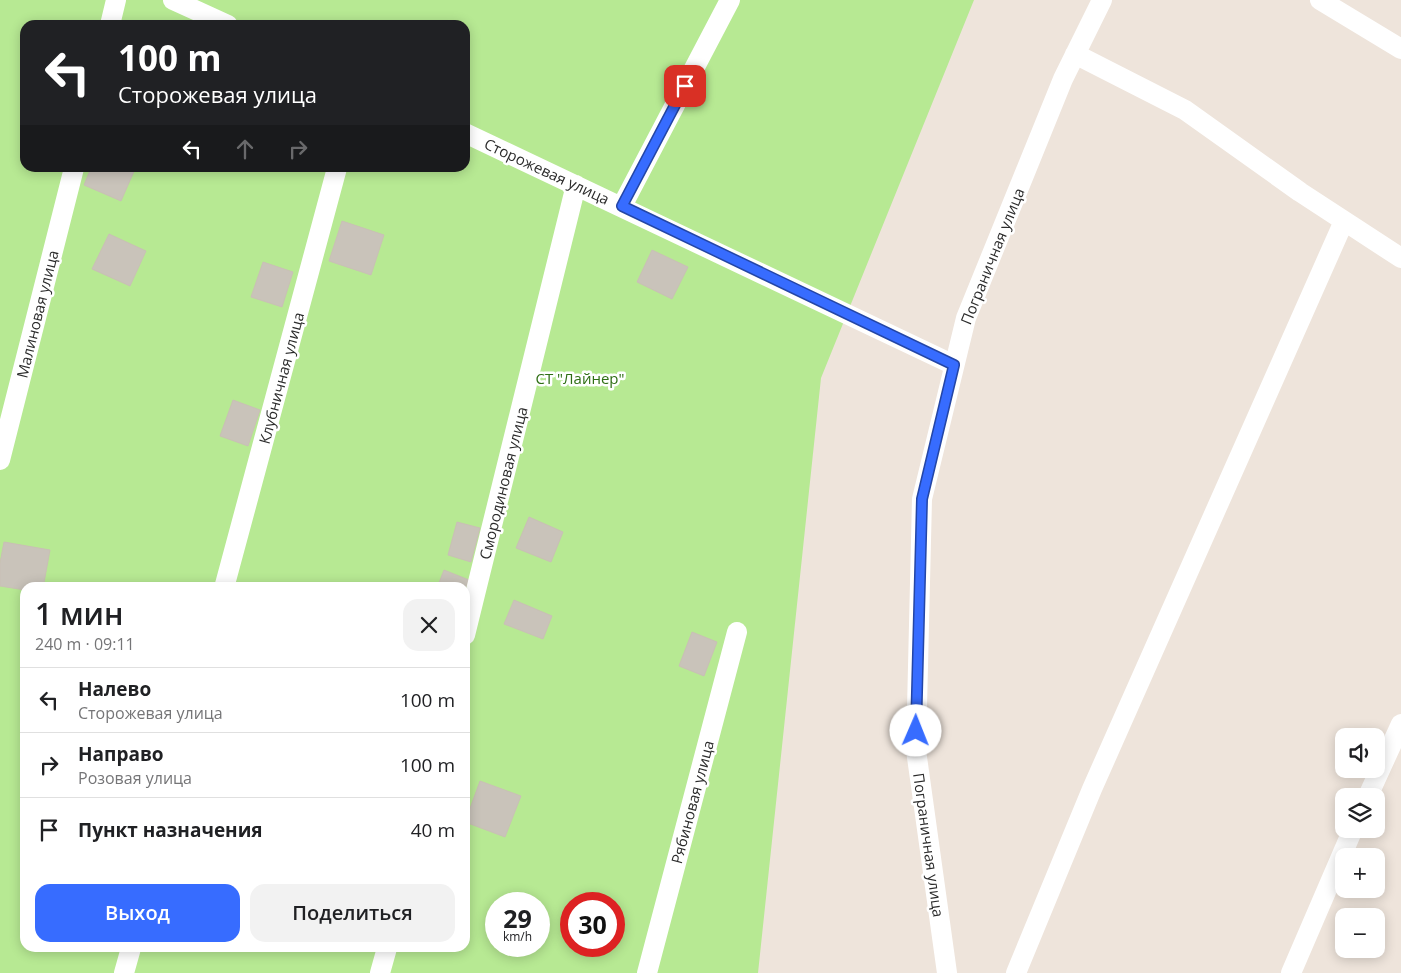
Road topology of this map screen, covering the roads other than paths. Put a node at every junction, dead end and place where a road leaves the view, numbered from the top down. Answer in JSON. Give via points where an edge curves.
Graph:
{"nodes":[{"id":1,"x":116,"y":0,"type":"edge"},
{"id":2,"x":173,"y":0,"type":"edge"},
{"id":3,"x":730,"y":0,"type":"edge"},
{"id":4,"x":1102,"y":0,"type":"edge"},
{"id":5,"x":1320,"y":0,"type":"edge"},
{"id":6,"x":111,"y":20,"type":"edge"},
{"id":7,"x":217,"y":20,"type":"edge"},
{"id":8,"x":1401,"y":49,"type":"edge"},
{"id":9,"x":1075,"y":54,"type":"junction"},
{"id":10,"x":470,"y":135,"type":"edge"},
{"id":11,"x":73,"y":172,"type":"edge"},
{"id":12,"x":336,"y":172,"type":"edge"},
{"id":13,"x":576,"y":185,"type":"junction"},
{"id":14,"x":622,"y":206,"type":"junction"},
{"id":15,"x":1344,"y":220,"type":"junction"},
{"id":16,"x":1401,"y":258,"type":"edge"},
{"id":17,"x":954,"y":365,"type":"junction"},
{"id":18,"x":0,"y":460,"type":"edge"},
{"id":19,"x":226,"y":582,"type":"edge"},
{"id":20,"x":470,"y":615,"type":"edge"},
{"id":21,"x":737,"y":632,"type":"dead end"},
{"id":22,"x":1401,"y":724,"type":"edge"},
{"id":23,"x":1372,"y":788,"type":"edge"},
{"id":24,"x":1350,"y":838,"type":"edge"},
{"id":25,"x":129,"y":952,"type":"edge"},
{"id":26,"x":386,"y":952,"type":"edge"},
{"id":27,"x":124,"y":973,"type":"edge"},
{"id":28,"x":380,"y":973,"type":"edge"},
{"id":29,"x":647,"y":973,"type":"edge"},
{"id":30,"x":947,"y":973,"type":"edge"},
{"id":31,"x":1016,"y":973,"type":"edge"},
{"id":32,"x":1291,"y":973,"type":"edge"}],
"edges":[{"from":1,"to":6,"type":"street"},
{"from":2,"to":7,"type":"street"},
{"from":3,"to":14,"type":"street"},
{"from":4,"to":9,"type":"street","name":"Пограничная улица"},
{"from":5,"to":8,"type":"street"},
{"from":9,"to":15,"type":"street","via":[[1185,110]]},
{"from":9,"to":17,"type":"street","name":"Пограничная улица","via":[[966,318]]},
{"from":10,"to":13,"type":"street","name":"Сторожевая улица"},
{"from":11,"to":18,"type":"street","name":"Малиновая улица"},
{"from":12,"to":19,"type":"street","name":"Клубничная улица"},
{"from":13,"to":14,"type":"street","name":"Сторожевая улица"},
{"from":13,"to":20,"type":"street","name":"Смородиновая улица"},
{"from":14,"to":17,"type":"street","name":"Сторожевая улица"},
{"from":15,"to":16,"type":"street"},
{"from":15,"to":31,"type":"street","via":[[1092,789]]},
{"from":17,"to":30,"type":"street","name":"Пограничная улица","via":[[922,499],[916,750]]},
{"from":21,"to":29,"type":"street","name":"Рябиновая улица"},
{"from":22,"to":23,"type":"street"},
{"from":24,"to":32,"type":"street"},
{"from":25,"to":27,"type":"street"},
{"from":26,"to":28,"type":"street"}]}
